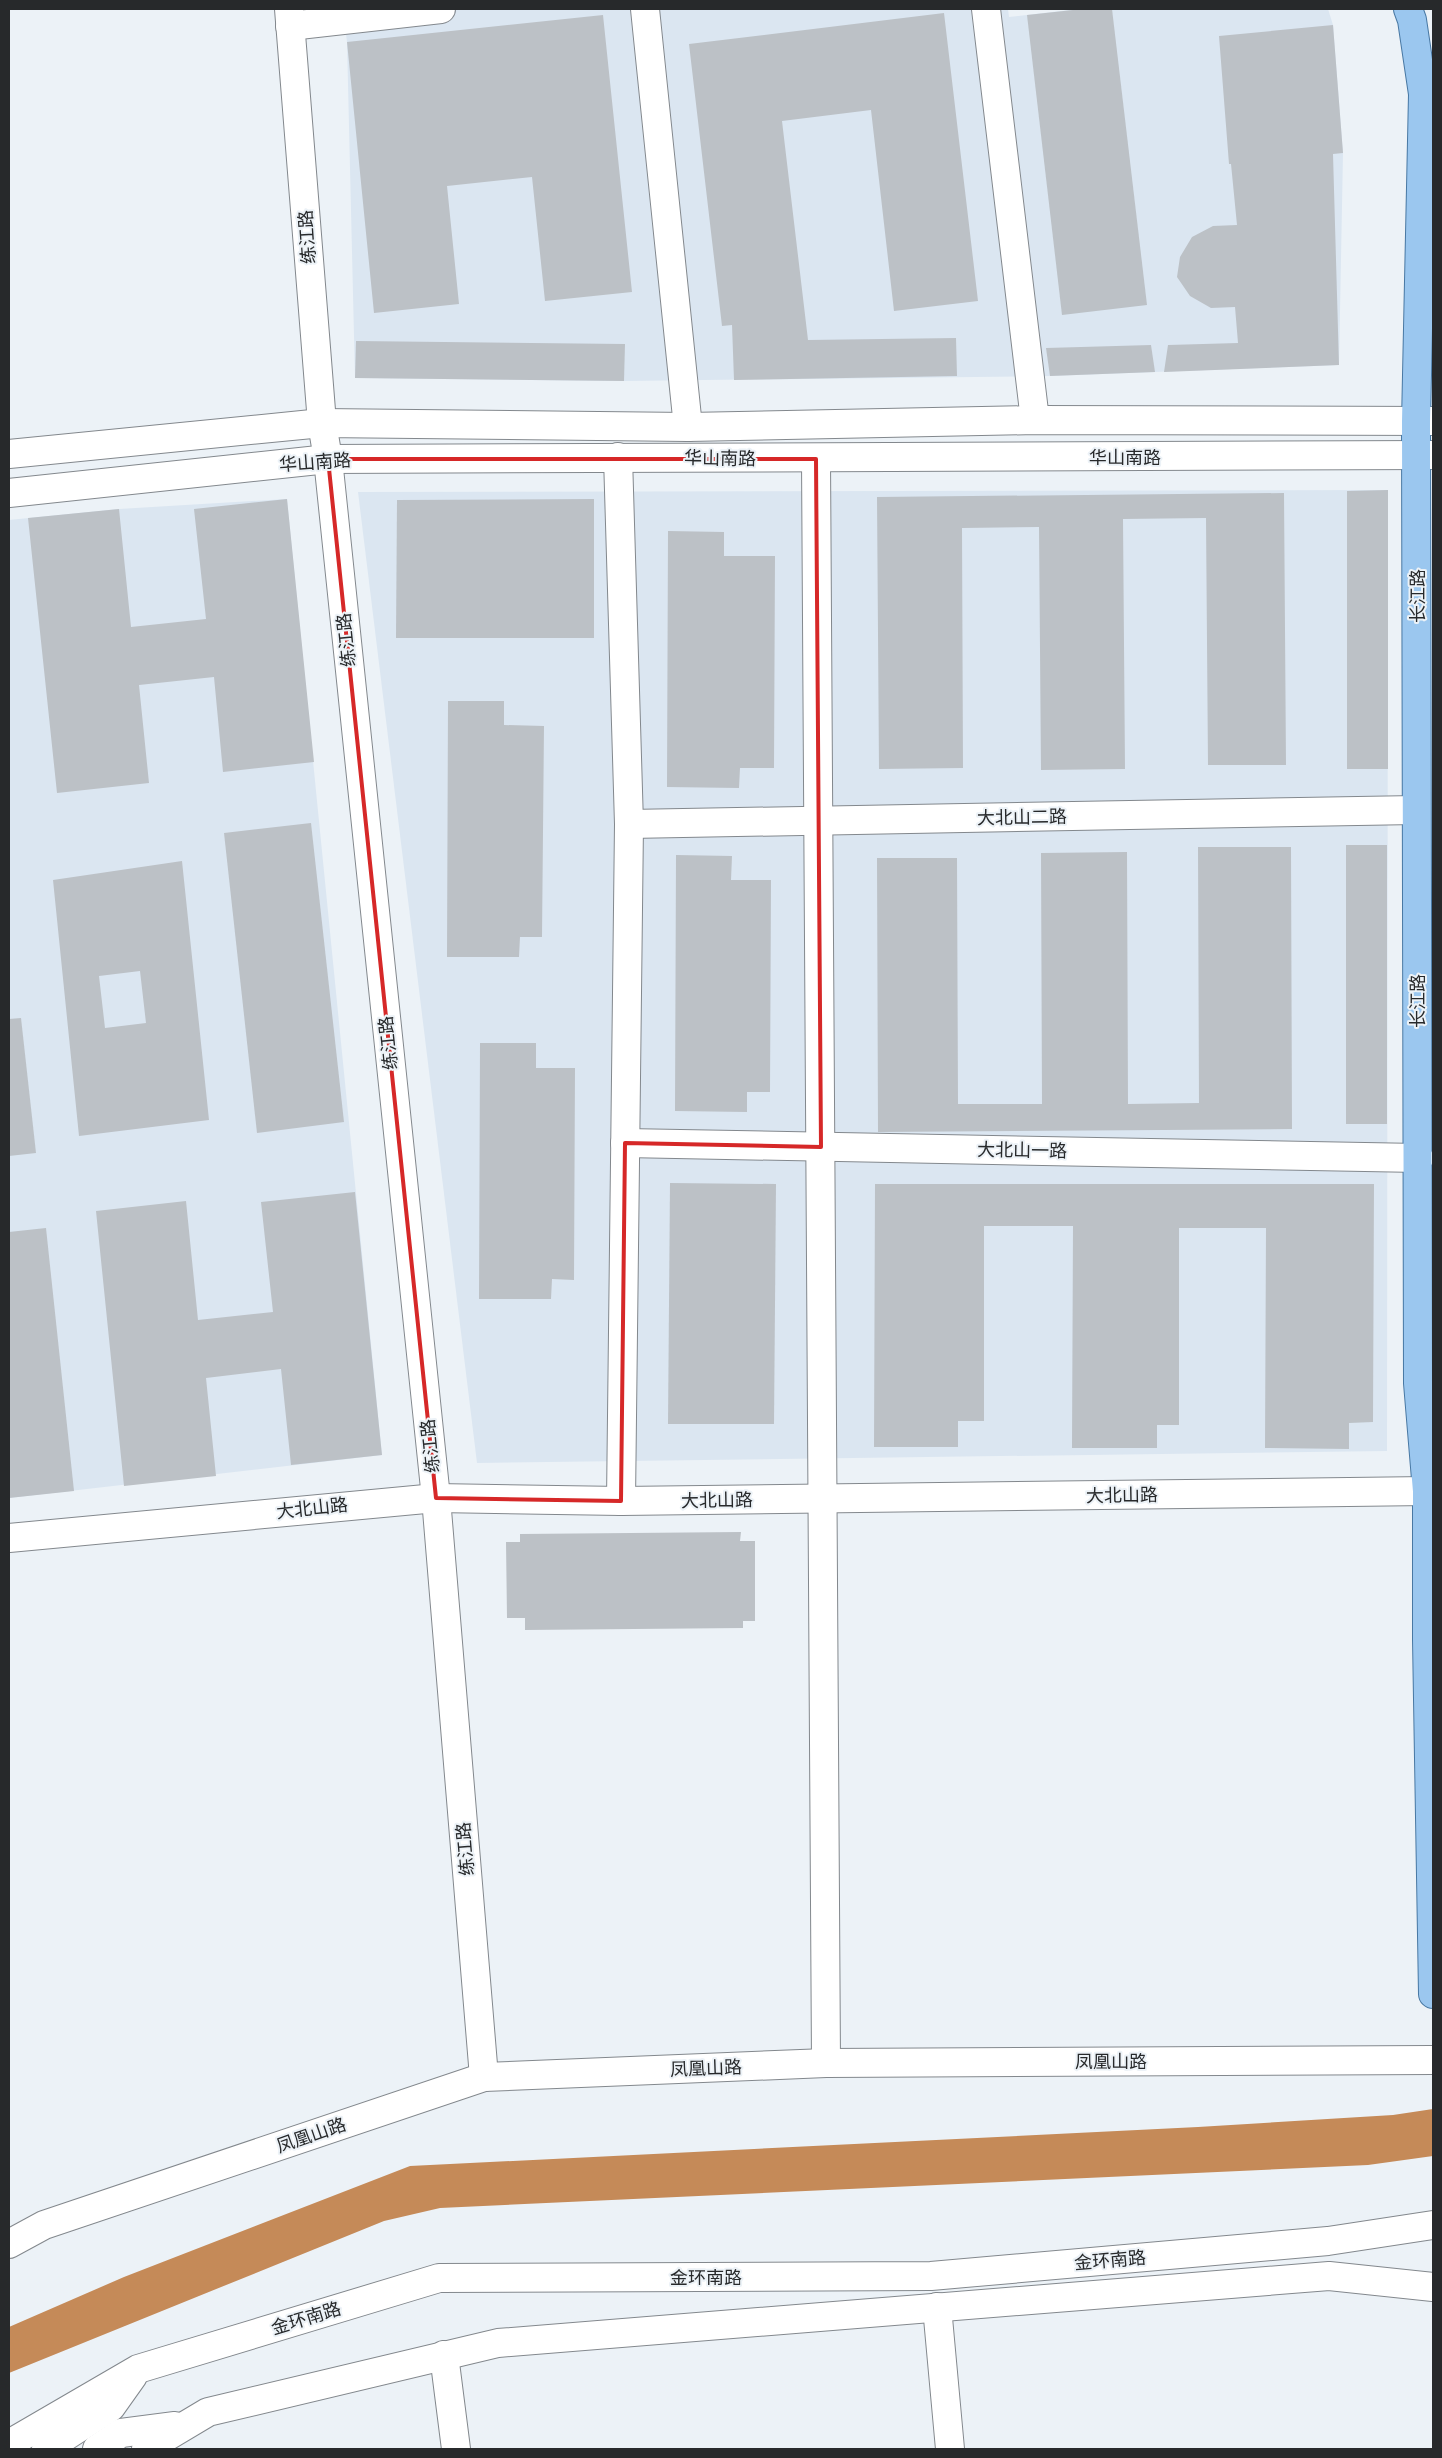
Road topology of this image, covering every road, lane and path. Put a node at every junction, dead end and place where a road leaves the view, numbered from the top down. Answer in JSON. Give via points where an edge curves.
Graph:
{"nodes":[{"id":1,"x":441,"y":9,"type":"edge"},
{"id":2,"x":645,"y":9,"type":"edge"},
{"id":3,"x":986,"y":9,"type":"edge"},
{"id":4,"x":1408,"y":9,"type":"edge"},
{"id":5,"x":290,"y":18,"type":"edge"},
{"id":6,"x":1035,"y":420,"type":"junction"},
{"id":7,"x":1425,"y":422,"type":"edge"},
{"id":8,"x":322,"y":423,"type":"junction"},
{"id":9,"x":688,"y":427,"type":"junction"},
{"id":10,"x":9,"y":454,"type":"edge"},
{"id":11,"x":1426,"y":456,"type":"edge"},
{"id":12,"x":618,"y":457,"type":"junction"},
{"id":13,"x":328,"y":459,"type":"junction"},
{"id":14,"x":816,"y":459,"type":"junction"},
{"id":15,"x":9,"y":493,"type":"edge"},
{"id":16,"x":1416,"y":810,"type":"junction"},
{"id":17,"x":821,"y":821,"type":"junction"},
{"id":18,"x":629,"y":824,"type":"junction"},
{"id":19,"x":625,"y":1143,"type":"junction"},
{"id":20,"x":820,"y":1147,"type":"junction"},
{"id":21,"x":1419,"y":1158,"type":"junction"},
{"id":22,"x":1427,"y":1491,"type":"junction"},
{"id":23,"x":436,"y":1498,"type":"junction"},
{"id":24,"x":822,"y":1499,"type":"junction"},
{"id":25,"x":620,"y":1501,"type":"junction"},
{"id":26,"x":9,"y":1538,"type":"edge"},
{"id":27,"x":1433,"y":1994,"type":"edge"},
{"id":28,"x":1433,"y":2060,"type":"edge"},
{"id":29,"x":826,"y":2063,"type":"junction"},
{"id":30,"x":484,"y":2077,"type":"junction"},
{"id":31,"x":1433,"y":2225,"type":"edge"},
{"id":32,"x":9,"y":2244,"type":"edge"},
{"id":33,"x":1433,"y":2287,"type":"edge"},
{"id":34,"x":937,"y":2308,"type":"junction"},
{"id":35,"x":444,"y":2355,"type":"junction"},
{"id":36,"x":138,"y":2369,"type":"junction"},
{"id":37,"x":187,"y":2425,"type":"junction"},
{"id":38,"x":9,"y":2444,"type":"edge"},
{"id":39,"x":46,"y":2449,"type":"edge"},
{"id":40,"x":97,"y":2449,"type":"edge"},
{"id":41,"x":146,"y":2449,"type":"edge"},
{"id":42,"x":456,"y":2449,"type":"edge"},
{"id":43,"x":950,"y":2449,"type":"edge"}],
"edges":[{"from":1,"to":5,"type":"street"},
{"from":2,"to":9,"type":"street"},
{"from":3,"to":6,"type":"street"},
{"from":4,"to":7,"type":"main road","name":"长江路","via":[[1423,94]]},
{"from":5,"to":8,"type":"street","name":"练江路"},
{"from":6,"to":7,"type":"street","name":"华山南路"},
{"from":6,"to":9,"type":"street","name":"华山南路"},
{"from":7,"to":11,"type":"main road","name":"长江路"},
{"from":8,"to":9,"type":"street","name":"华山南路"},
{"from":8,"to":10,"type":"street","name":"华山南路"},
{"from":8,"to":13,"type":"street","name":"练江路"},
{"from":11,"to":14,"type":"street","name":"华山南路"},
{"from":11,"to":16,"type":"main road","name":"长江路"},
{"from":12,"to":13,"type":"street","name":"华山南路"},
{"from":12,"to":14,"type":"street","name":"华山南路"},
{"from":12,"to":18,"type":"street"},
{"from":13,"to":15,"type":"street","name":"华山南路"},
{"from":13,"to":23,"type":"street","name":"练江路"},
{"from":14,"to":17,"type":"street"},
{"from":16,"to":17,"type":"street","name":"大北山二路"},
{"from":16,"to":21,"type":"main road","name":"长江路"},
{"from":17,"to":18,"type":"street","name":"大北山二路"},
{"from":17,"to":20,"type":"street"},
{"from":18,"to":19,"type":"street"},
{"from":19,"to":20,"type":"street","name":"大北山一路"},
{"from":19,"to":25,"type":"street"},
{"from":20,"to":21,"type":"street","name":"大北山一路"},
{"from":20,"to":24,"type":"street"},
{"from":21,"to":22,"type":"main road","name":"长江路","via":[[1418,1383]]},
{"from":22,"to":24,"type":"street","name":"大北山路"},
{"from":22,"to":27,"type":"main road","name":"长江路"},
{"from":23,"to":25,"type":"street","name":"大北山路"},
{"from":23,"to":26,"type":"street","name":"大北山路"},
{"from":23,"to":30,"type":"street","name":"练江路"},
{"from":24,"to":25,"type":"street","name":"大北山路"},
{"from":24,"to":29,"type":"street"},
{"from":28,"to":29,"type":"street","name":"凤凰山路"},
{"from":29,"to":30,"type":"street","name":"凤凰山路"},
{"from":30,"to":32,"type":"street","name":"凤凰山路","via":[[44,2224]]},
{"from":31,"to":36,"type":"street","name":"金环南路","via":[[1328,2241],[931,2276],[439,2278]]},
{"from":33,"to":34,"type":"street","name":"金环南路","via":[[1329,2276]]},
{"from":34,"to":35,"type":"street","name":"金环南路","via":[[498,2342]]},
{"from":34,"to":43,"type":"street"},
{"from":35,"to":37,"type":"street","name":"金环南路","via":[[208,2412]]},
{"from":35,"to":42,"type":"street"},
{"from":36,"to":38,"type":"street","name":"金环南路"},
{"from":36,"to":39,"type":"street","via":[[111,2407]]},
{"from":37,"to":40,"type":"street","via":[[121,2434]]},
{"from":37,"to":41,"type":"street","name":"金环南路"}]}
